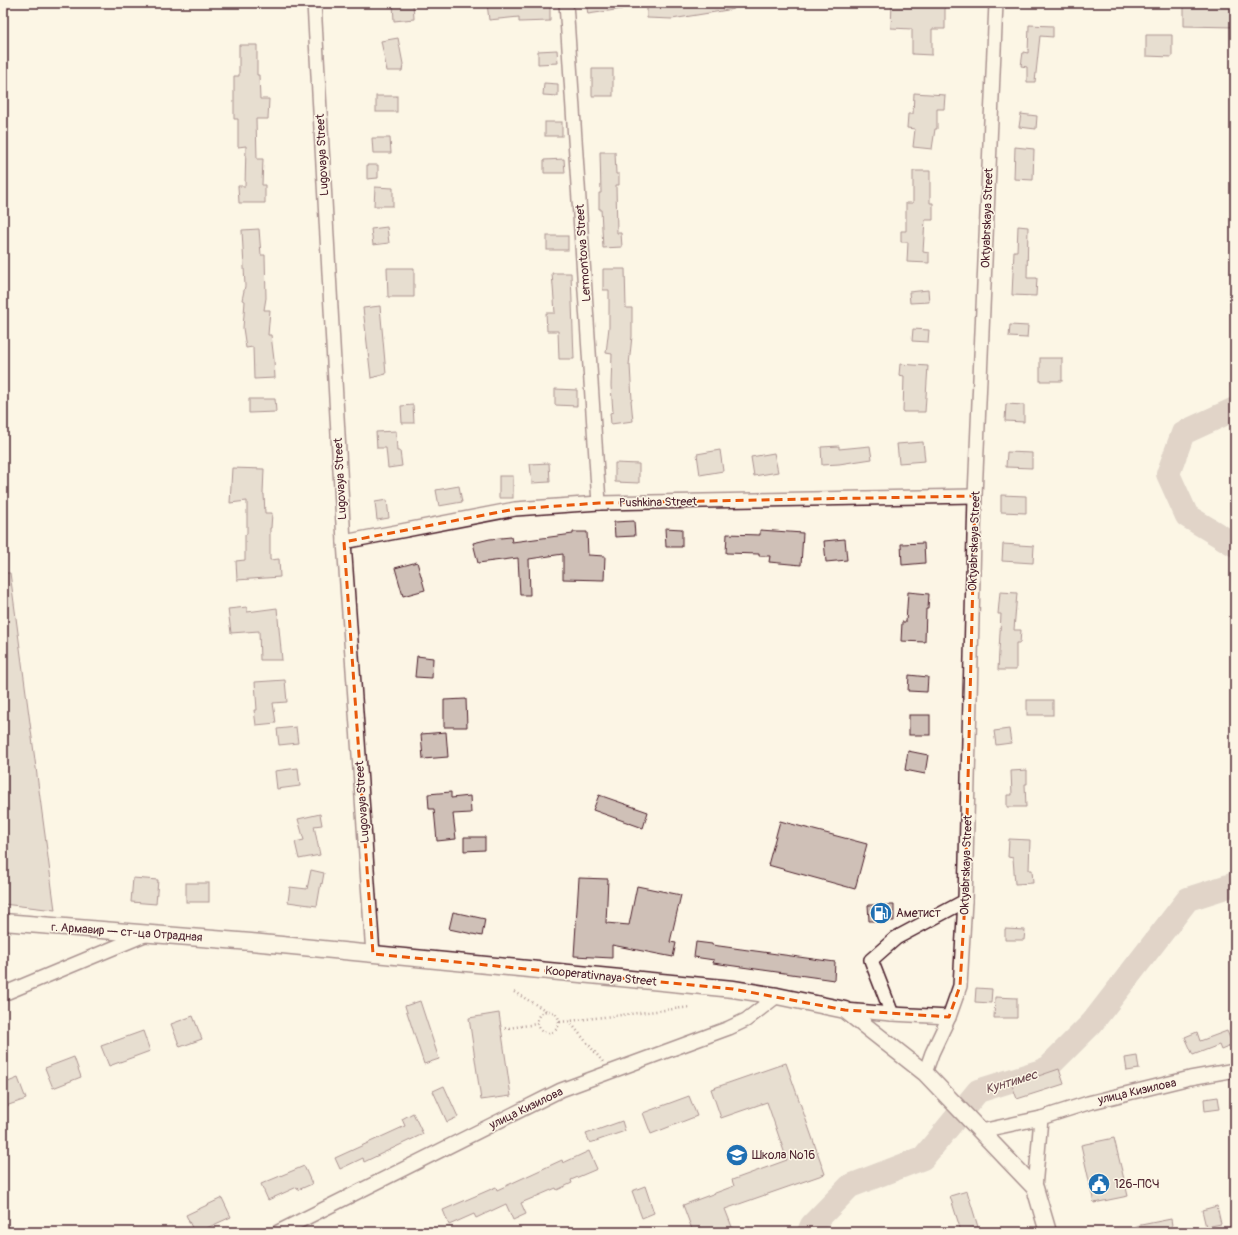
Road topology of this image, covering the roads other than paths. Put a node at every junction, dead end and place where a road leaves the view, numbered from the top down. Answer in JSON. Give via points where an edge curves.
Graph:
{"nodes":[{"id":1,"x":314,"y":3,"type":"edge"},
{"id":2,"x":566,"y":3,"type":"edge"},
{"id":3,"x":996,"y":3,"type":"edge"},
{"id":4,"x":975,"y":496,"type":"junction"},
{"id":5,"x":599,"y":503,"type":"junction"},
{"id":6,"x":344,"y":542,"type":"junction"},
{"id":7,"x":965,"y":901,"type":"junction"},
{"id":8,"x":3,"y":922,"type":"edge"},
{"id":9,"x":149,"y":933,"type":"junction"},
{"id":10,"x":251,"y":942,"type":"joint"},
{"id":11,"x":373,"y":954,"type":"junction"},
{"id":12,"x":3,"y":994,"type":"edge"},
{"id":13,"x":777,"y":996,"type":"junction"},
{"id":14,"x":845,"y":1010,"type":"junction"},
{"id":15,"x":892,"y":1014,"type":"junction"},
{"id":16,"x":949,"y":1017,"type":"junction"},
{"id":17,"x":1235,"y":1070,"type":"edge"},
{"id":18,"x":925,"y":1073,"type":"junction"},
{"id":19,"x":1041,"y":1118,"type":"junction"},
{"id":20,"x":981,"y":1131,"type":"junction"},
{"id":21,"x":1035,"y":1188,"type":"junction"},
{"id":22,"x":278,"y":1232,"type":"edge"},
{"id":23,"x":1048,"y":1232,"type":"edge"}],
"edges":[{"from":1,"to":6,"type":"street","name":"Lugovaya Street"},
{"from":2,"to":5,"type":"street","name":"Lermontova Street"},
{"from":3,"to":4,"type":"street","name":"Oktyabrskaya Street"},
{"from":4,"to":5,"type":"street","name":"Pushkina Street"},
{"from":4,"to":7,"type":"street","name":"Oktyabrskaya Street"},
{"from":5,"to":6,"type":"street","name":"Pushkina Street","via":[[515,509]]},
{"from":6,"to":11,"type":"street","name":"Lugovaya Street"},
{"from":7,"to":15,"type":"street","via":[[896,938],[870,960]]},
{"from":7,"to":16,"type":"street","name":"Oktyabrskaya Street","via":[[960,986]]},
{"from":8,"to":9,"type":"main road","name":"г. Армавир — ст-ца Отрадная"},
{"from":9,"to":10,"type":"main road","name":"г. Армавир — ст-ца Отрадная"},
{"from":9,"to":12,"type":"street"},
{"from":10,"to":11,"type":"main road","name":"Kooperativnaya Street"},
{"from":11,"to":13,"type":"main road","name":"Kooperativnaya Street","via":[[733,989]]},
{"from":13,"to":14,"type":"main road","name":"Kooperativnaya Street"},
{"from":13,"to":22,"type":"street","name":"улица Кизилова","via":[[746,1020],[561,1090]]},
{"from":14,"to":15,"type":"street","name":"Kooperativnaya Street"},
{"from":14,"to":18,"type":"main road"},
{"from":15,"to":16,"type":"street","name":"Kooperativnaya Street"},
{"from":16,"to":18,"type":"street","name":"Oktyabrskaya Street"},
{"from":17,"to":19,"type":"street","name":"улица Кизилова","via":[[1190,1078],[1088,1103]]},
{"from":18,"to":20,"type":"main road"},
{"from":19,"to":20,"type":"street","name":"улица Кизилова"},
{"from":19,"to":21,"type":"street"},
{"from":20,"to":21,"type":"main road"},
{"from":21,"to":23,"type":"main road"}]}
